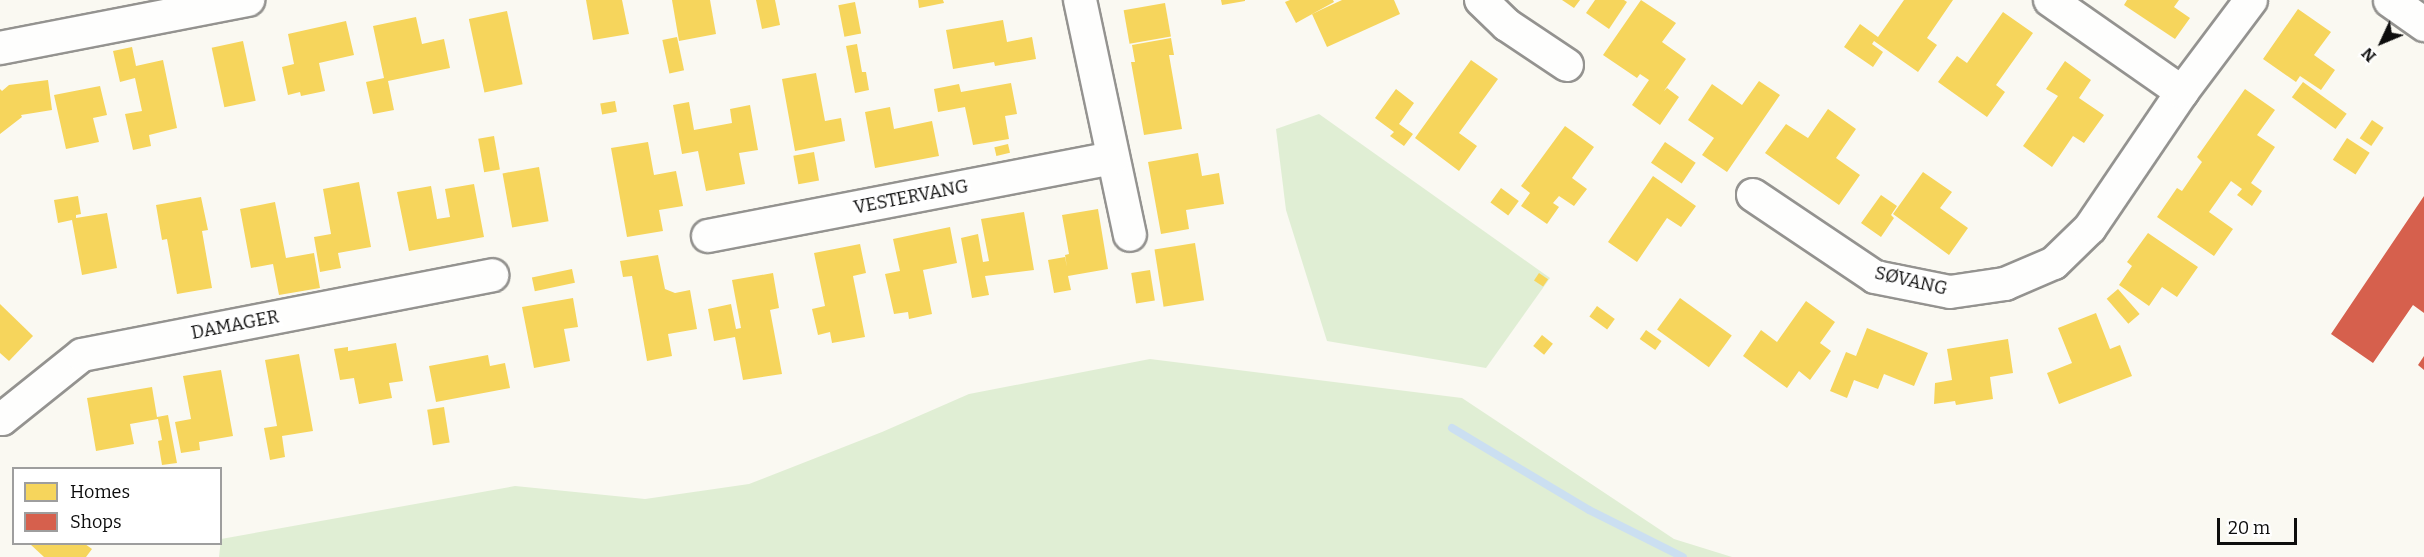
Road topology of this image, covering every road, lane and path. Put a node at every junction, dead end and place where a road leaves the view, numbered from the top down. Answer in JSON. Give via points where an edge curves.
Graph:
{"nodes":[{"id":1,"x":248,"y":0,"type":"edge"},
{"id":2,"x":1080,"y":0,"type":"edge"},
{"id":3,"x":1480,"y":0,"type":"edge"},
{"id":4,"x":2050,"y":0,"type":"edge"},
{"id":5,"x":2251,"y":0,"type":"edge"},
{"id":6,"x":2390,"y":0,"type":"edge"},
{"id":7,"x":2424,"y":24,"type":"edge"},
{"id":8,"x":0,"y":48,"type":"edge"},
{"id":9,"x":1567,"y":65,"type":"dead end"},
{"id":10,"x":2182,"y":92,"type":"junction"},
{"id":11,"x":1113,"y":158,"type":"junction"},
{"id":12,"x":1753,"y":195,"type":"dead end"},
{"id":13,"x":1130,"y":235,"type":"dead end"},
{"id":14,"x":708,"y":236,"type":"dead end"},
{"id":15,"x":492,"y":275,"type":"dead end"},
{"id":16,"x":0,"y":418,"type":"edge"}],
"edges":[{"from":1,"to":8,"type":"street"},
{"from":2,"to":11,"type":"street"},
{"from":3,"to":9,"type":"street","via":[[1507,25]]},
{"from":4,"to":10,"type":"street"},
{"from":5,"to":10,"type":"street","name":"SØVANG"},
{"from":6,"to":7,"type":"street"},
{"from":10,"to":12,"type":"street","name":"SØVANG","via":[[2090,228],[2054,263],[2005,284],[1950,292],[1875,277]]},
{"from":11,"to":13,"type":"street"},
{"from":11,"to":14,"type":"street","name":"VESTERVANG"},
{"from":15,"to":16,"type":"street","name":"DAMAGER","via":[[82,356]]}]}
